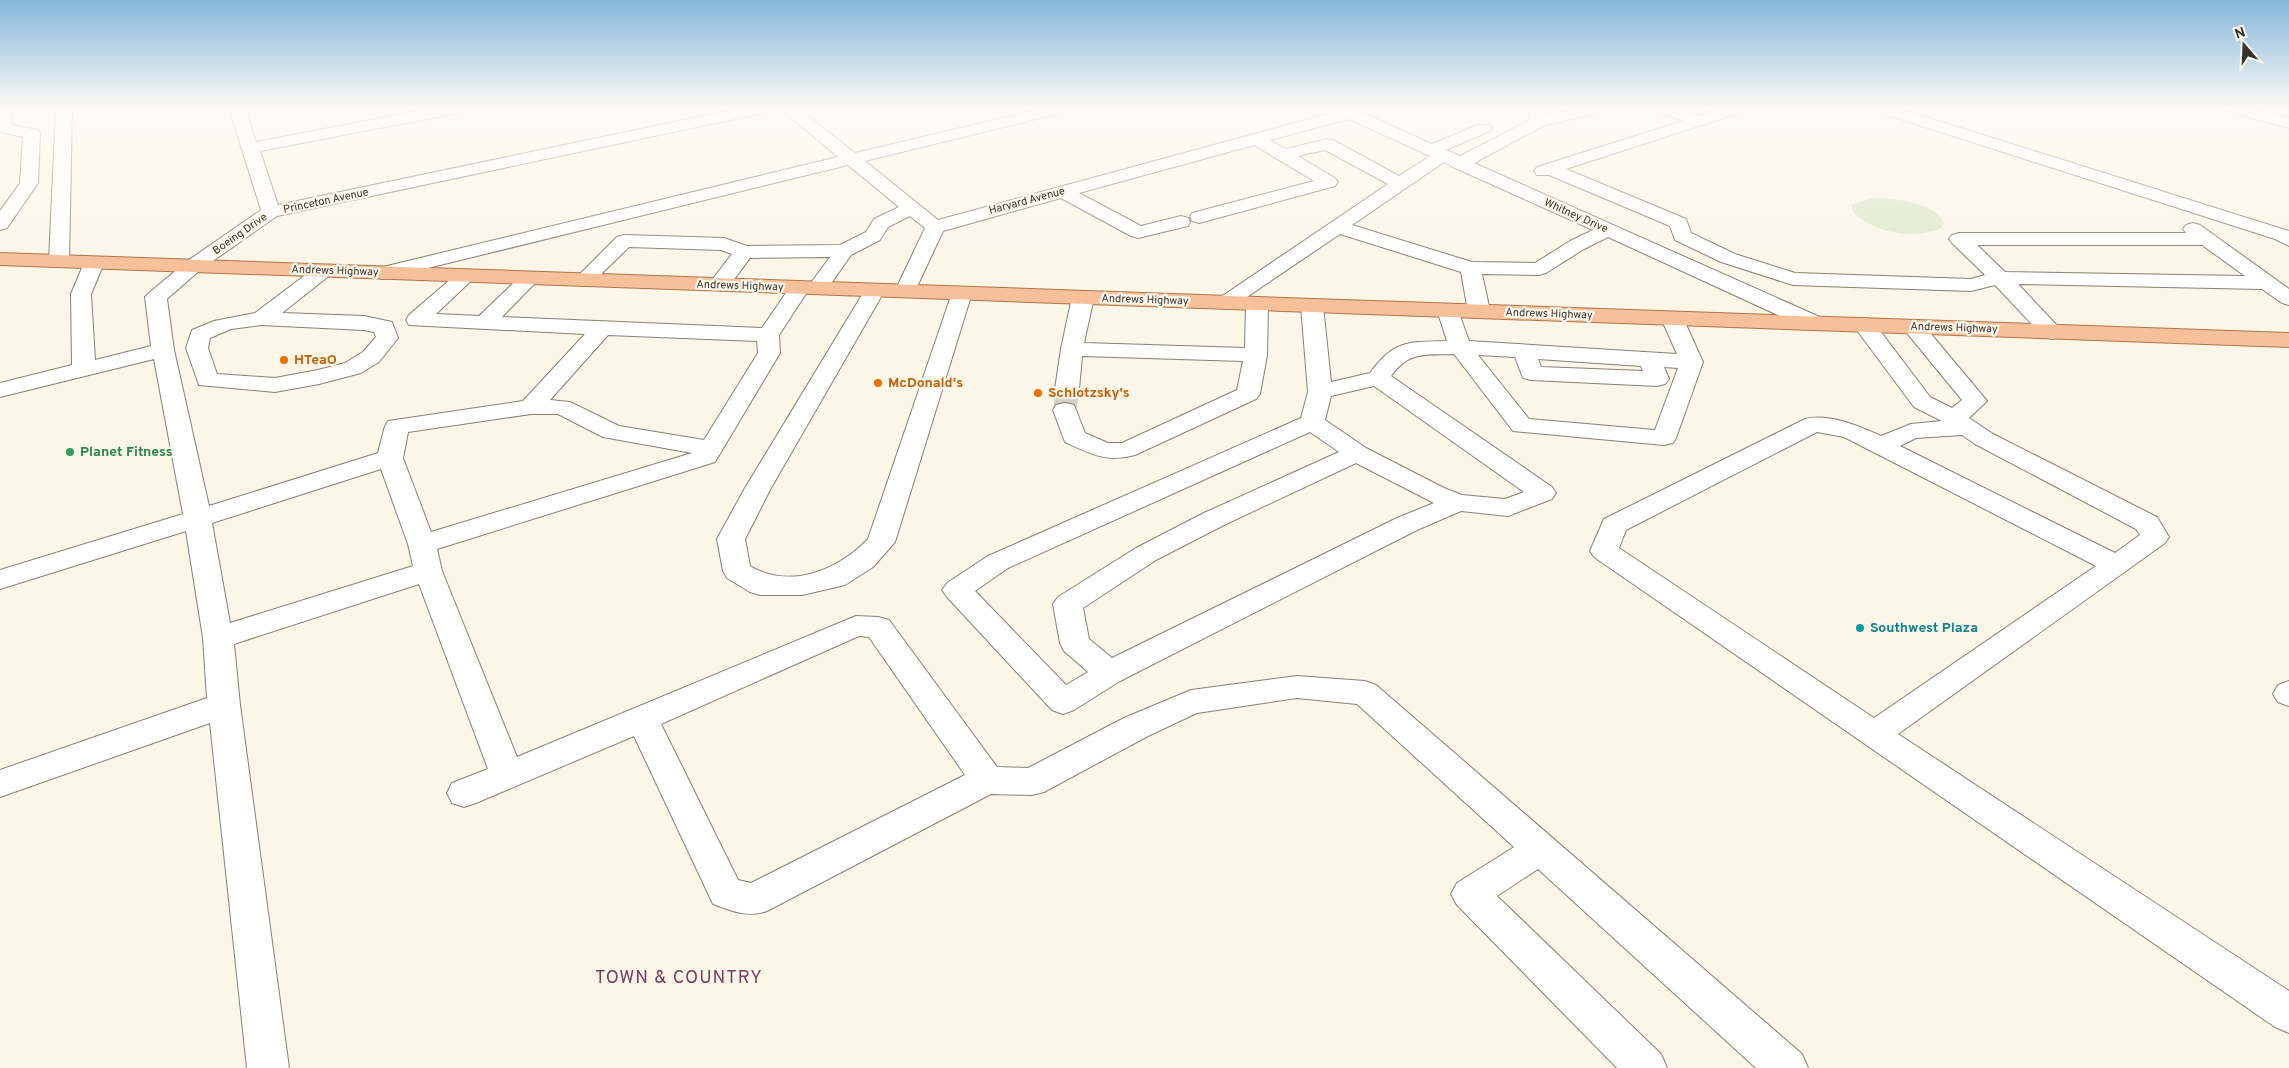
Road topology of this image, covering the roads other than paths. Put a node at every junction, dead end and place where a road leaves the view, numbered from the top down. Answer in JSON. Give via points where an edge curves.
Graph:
{"nodes":[{"id":1,"x":31,"y":158,"type":"edge"},
{"id":2,"x":62,"y":158,"type":"edge"},
{"id":3,"x":253,"y":158,"type":"edge"},
{"id":4,"x":527,"y":158,"type":"edge"},
{"id":5,"x":856,"y":158,"type":"edge"},
{"id":6,"x":1187,"y":158,"type":"edge"},
{"id":7,"x":1288,"y":158,"type":"edge"},
{"id":8,"x":1352,"y":158,"type":"edge"},
{"id":9,"x":1442,"y":158,"type":"edge"},
{"id":10,"x":1449,"y":158,"type":"edge"},
{"id":11,"x":1581,"y":158,"type":"edge"},
{"id":12,"x":2038,"y":158,"type":"edge"},
{"id":13,"x":851,"y":159,"type":"junction"},
{"id":14,"x":1550,"y":169,"type":"junction"},
{"id":15,"x":1505,"y":183,"type":"junction"},
{"id":16,"x":1400,"y":184,"type":"junction"},
{"id":17,"x":2142,"y":191,"type":"junction"},
{"id":18,"x":1062,"y":192,"type":"junction"},
{"id":19,"x":7,"y":204,"type":"edge"},
{"id":20,"x":912,"y":208,"type":"junction"},
{"id":21,"x":271,"y":212,"type":"junction"},
{"id":22,"x":611,"y":218,"type":"junction"},
{"id":23,"x":0,"y":224,"type":"edge"},
{"id":24,"x":935,"y":226,"type":"junction"},
{"id":25,"x":1337,"y":227,"type":"junction"},
{"id":26,"x":1608,"y":230,"type":"junction"},
{"id":27,"x":2208,"y":239,"type":"junction"},
{"id":28,"x":2289,"y":240,"type":"edge"},
{"id":29,"x":624,"y":241,"type":"junction"},
{"id":30,"x":844,"y":251,"type":"junction"},
{"id":31,"x":744,"y":252,"type":"junction"},
{"id":32,"x":0,"y":259,"type":"edge"},
{"id":33,"x":59,"y":262,"type":"junction"},
{"id":34,"x":94,"y":263,"type":"junction"},
{"id":35,"x":192,"y":266,"type":"junction"},
{"id":36,"x":1471,"y":268,"type":"junction"},
{"id":37,"x":323,"y":271,"type":"junction"},
{"id":38,"x":383,"y":273,"type":"junction"},
{"id":39,"x":466,"y":276,"type":"junction"},
{"id":40,"x":530,"y":278,"type":"junction"},
{"id":41,"x":2000,"y":278,"type":"junction"},
{"id":42,"x":584,"y":280,"type":"junction"},
{"id":43,"x":2267,"y":283,"type":"junction"},
{"id":44,"x":718,"y":285,"type":"junction"},
{"id":45,"x":808,"y":288,"type":"junction"},
{"id":46,"x":875,"y":290,"type":"junction"},
{"id":47,"x":905,"y":291,"type":"junction"},
{"id":48,"x":962,"y":293,"type":"junction"},
{"id":49,"x":1083,"y":298,"type":"junction"},
{"id":50,"x":2289,"y":299,"type":"edge"},
{"id":51,"x":1225,"y":302,"type":"junction"},
{"id":52,"x":1257,"y":304,"type":"junction"},
{"id":53,"x":1312,"y":306,"type":"junction"},
{"id":54,"x":1448,"y":310,"type":"junction"},
{"id":55,"x":1480,"y":311,"type":"junction"},
{"id":56,"x":1672,"y":318,"type":"junction"},
{"id":57,"x":261,"y":319,"type":"junction"},
{"id":58,"x":484,"y":323,"type":"junction"},
{"id":59,"x":1814,"y":323,"type":"junction"},
{"id":60,"x":1864,"y":325,"type":"junction"},
{"id":61,"x":1913,"y":327,"type":"junction"},
{"id":62,"x":602,"y":328,"type":"junction"},
{"id":63,"x":2052,"y":332,"type":"junction"},
{"id":64,"x":768,"y":335,"type":"junction"},
{"id":65,"x":2289,"y":340,"type":"edge"},
{"id":66,"x":1460,"y":347,"type":"junction"},
{"id":67,"x":1072,"y":349,"type":"junction"},
{"id":68,"x":163,"y":350,"type":"junction"},
{"id":69,"x":1256,"y":354,"type":"junction"},
{"id":70,"x":1692,"y":362,"type":"junction"},
{"id":71,"x":84,"y":368,"type":"junction"},
{"id":72,"x":1378,"y":378,"type":"junction"},
{"id":73,"x":0,"y":390,"type":"edge"},
{"id":74,"x":1320,"y":392,"type":"junction"},
{"id":75,"x":531,"y":407,"type":"junction"},
{"id":76,"x":1312,"y":422,"type":"junction"},
{"id":77,"x":1960,"y":423,"type":"junction"},
{"id":78,"x":1880,"y":446,"type":"junction"},
{"id":79,"x":711,"y":449,"type":"junction"},
{"id":80,"x":1357,"y":453,"type":"junction"},
{"id":81,"x":390,"y":458,"type":"junction"},
{"id":82,"x":1458,"y":503,"type":"junction"},
{"id":83,"x":198,"y":518,"type":"junction"},
{"id":84,"x":425,"y":558,"type":"junction"},
{"id":85,"x":2117,"y":565,"type":"junction"},
{"id":86,"x":0,"y":580,"type":"edge"},
{"id":87,"x":218,"y":638,"type":"junction"},
{"id":88,"x":1109,"y":673,"type":"junction"},
{"id":89,"x":224,"y":705,"type":"junction"},
{"id":90,"x":642,"y":719,"type":"junction"},
{"id":91,"x":1874,"y":734,"type":"junction"},
{"id":92,"x":507,"y":775,"type":"junction"},
{"id":93,"x":987,"y":780,"type":"junction"},
{"id":94,"x":0,"y":784,"type":"edge"},
{"id":95,"x":464,"y":793,"type":"dead end"},
{"id":96,"x":1540,"y":849,"type":"junction"},
{"id":97,"x":2289,"y":1014,"type":"edge"},
{"id":98,"x":268,"y":1068,"type":"edge"},
{"id":99,"x":1646,"y":1068,"type":"edge"},
{"id":100,"x":1787,"y":1068,"type":"edge"}],
"edges":[{"from":1,"to":19,"type":"street","via":[[29,183]]},
{"from":2,"to":33,"type":"street"},
{"from":3,"to":21,"type":"street","name":"Boeing Drive"},
{"from":4,"to":21,"type":"street","name":"Princeton Avenue"},
{"from":5,"to":13,"type":"street"},
{"from":6,"to":18,"type":"street","name":"Harvard Avenue"},
{"from":7,"to":18,"type":"street","via":[[1329,182],[1138,232]]},
{"from":8,"to":16,"type":"street"},
{"from":9,"to":16,"type":"street"},
{"from":10,"to":15,"type":"street","name":"Whitney Drive"},
{"from":11,"to":14,"type":"street"},
{"from":12,"to":17,"type":"street"},
{"from":13,"to":20,"type":"street"},
{"from":13,"to":22,"type":"street"},
{"from":14,"to":15,"type":"street"},
{"from":14,"to":41,"type":"street","via":[[1679,223],[1682,236],[1728,258],[1793,279],[1971,284]]},
{"from":15,"to":26,"type":"street","name":"Whitney Drive"},
{"from":16,"to":25,"type":"street"},
{"from":17,"to":27,"type":"street"},
{"from":17,"to":28,"type":"street","via":[[2282,235]]},
{"from":18,"to":24,"type":"street","name":"Harvard Avenue"},
{"from":19,"to":23,"type":"street"},
{"from":20,"to":24,"type":"street"},
{"from":20,"to":30,"type":"street","via":[[881,223],[873,236]]},
{"from":21,"to":35,"type":"street","name":"Boeing Drive"},
{"from":22,"to":29,"type":"street","via":[[607,234]]},
{"from":22,"to":38,"type":"street"},
{"from":24,"to":47,"type":"street"},
{"from":25,"to":36,"type":"street"},
{"from":25,"to":51,"type":"street"},
{"from":26,"to":36,"type":"street","via":[[1539,269]]},
{"from":26,"to":59,"type":"street","name":"Whitney Drive"},
{"from":27,"to":41,"type":"street","via":[[1959,239]]},
{"from":27,"to":43,"type":"street"},
{"from":29,"to":31,"type":"street","via":[[724,244]]},
{"from":29,"to":42,"type":"street"},
{"from":30,"to":31,"type":"street"},
{"from":30,"to":45,"type":"street"},
{"from":31,"to":44,"type":"street"},
{"from":32,"to":33,"type":"main road","name":"Andrews Highway"},
{"from":33,"to":34,"type":"main road","name":"Andrews Highway"},
{"from":34,"to":35,"type":"main road","name":"Andrews Highway"},
{"from":34,"to":71,"type":"street","via":[[81,294]]},
{"from":35,"to":37,"type":"main road","name":"Andrews Highway"},
{"from":35,"to":68,"type":"street","name":"Boeing Drive","via":[[156,298]]},
{"from":36,"to":55,"type":"street"},
{"from":37,"to":38,"type":"main road","name":"Andrews Highway"},
{"from":37,"to":57,"type":"street"},
{"from":38,"to":39,"type":"main road","name":"Andrews Highway"},
{"from":39,"to":40,"type":"main road","name":"Andrews Highway"},
{"from":39,"to":58,"type":"street","via":[[417,320]]},
{"from":40,"to":42,"type":"main road","name":"Andrews Highway"},
{"from":40,"to":58,"type":"street"},
{"from":41,"to":43,"type":"street"},
{"from":41,"to":63,"type":"street"},
{"from":42,"to":44,"type":"main road","name":"Andrews Highway"},
{"from":43,"to":50,"type":"street"},
{"from":44,"to":45,"type":"main road","name":"Andrews Highway"},
{"from":45,"to":46,"type":"main road","name":"Andrews Highway"},
{"from":45,"to":64,"type":"street"},
{"from":46,"to":47,"type":"main road","name":"Andrews Highway"},
{"from":46,"to":48,"type":"street","via":[[731,539],[737,571],[760,585],[802,585],[835,578],[864,561],[881,542]]},
{"from":47,"to":48,"type":"main road","name":"Andrews Highway"},
{"from":48,"to":49,"type":"main road","name":"Andrews Highway"},
{"from":49,"to":51,"type":"main road","name":"Andrews Highway"},
{"from":49,"to":67,"type":"street"},
{"from":51,"to":52,"type":"main road","name":"Andrews Highway"},
{"from":52,"to":53,"type":"main road","name":"Andrews Highway"},
{"from":52,"to":69,"type":"street"},
{"from":53,"to":54,"type":"main road","name":"Andrews Highway"},
{"from":53,"to":74,"type":"street"},
{"from":54,"to":55,"type":"main road","name":"Andrews Highway"},
{"from":54,"to":66,"type":"street"},
{"from":55,"to":56,"type":"main road","name":"Andrews Highway"},
{"from":56,"to":59,"type":"main road","name":"Andrews Highway"},
{"from":56,"to":70,"type":"street"},
{"from":57,"to":57,"type":"street","via":[[212,327],[200,335],[197,348],[207,380],[275,385],[319,377],[353,368],[371,357],[387,338],[384,328],[364,323]]},
{"from":58,"to":62,"type":"street"},
{"from":59,"to":60,"type":"main road","name":"Andrews Highway"},
{"from":60,"to":61,"type":"main road","name":"Andrews Highway"},
{"from":60,"to":77,"type":"street","via":[[1922,402]]},
{"from":61,"to":63,"type":"main road","name":"Andrews Highway"},
{"from":61,"to":77,"type":"street","via":[[1975,401]]},
{"from":62,"to":64,"type":"street"},
{"from":62,"to":75,"type":"street"},
{"from":63,"to":65,"type":"main road","name":"Andrews Highway"},
{"from":64,"to":79,"type":"street","via":[[769,353]]},
{"from":66,"to":70,"type":"street","via":[[1525,351],[1530,373],[1657,379],[1650,359]]},
{"from":66,"to":70,"type":"street","via":[[1522,426],[1664,438]]},
{"from":66,"to":72,"type":"street","via":[[1403,352],[1391,360]]},
{"from":67,"to":69,"type":"street"},
{"from":67,"to":69,"type":"street","via":[[1066,399],[1074,437],[1104,451],[1126,450],[1248,394]]},
{"from":68,"to":71,"type":"street"},
{"from":68,"to":83,"type":"street"},
{"from":71,"to":73,"type":"street"},
{"from":72,"to":74,"type":"street"},
{"from":72,"to":82,"type":"street","via":[[1543,493],[1508,508]]},
{"from":74,"to":76,"type":"street"},
{"from":75,"to":79,"type":"street","via":[[562,407],[612,432]]},
{"from":75,"to":81,"type":"street","via":[[397,426]]},
{"from":76,"to":80,"type":"street"},
{"from":76,"to":88,"type":"street","via":[[998,562],[957,590],[1063,702]]},
{"from":77,"to":78,"type":"street","via":[[1911,431]]},
{"from":77,"to":85,"type":"street","via":[[1984,439],[2148,523],[2155,537]]},
{"from":78,"to":85,"type":"street"},
{"from":78,"to":91,"type":"street","via":[[1851,431],[1814,424],[1614,524],[1604,551]]},
{"from":79,"to":84,"type":"street","via":[[706,457]]},
{"from":80,"to":82,"type":"street"},
{"from":80,"to":88,"type":"street","via":[[1146,554],[1068,604],[1075,643]]},
{"from":81,"to":83,"type":"street"},
{"from":81,"to":84,"type":"street"},
{"from":82,"to":88,"type":"street","via":[[1407,524]]},
{"from":83,"to":86,"type":"street"},
{"from":83,"to":87,"type":"street"},
{"from":84,"to":87,"type":"street"},
{"from":84,"to":92,"type":"street"},
{"from":85,"to":91,"type":"street"},
{"from":87,"to":89,"type":"street"},
{"from":89,"to":94,"type":"street"},
{"from":89,"to":98,"type":"street"},
{"from":90,"to":92,"type":"street"},
{"from":90,"to":93,"type":"street","via":[[856,626],[878,627]]},
{"from":90,"to":93,"type":"street","via":[[726,893],[754,900]]},
{"from":91,"to":97,"type":"street"},
{"from":92,"to":95,"type":"street"},
{"from":93,"to":96,"type":"street","via":[[1032,782],[1191,702],[1297,687],[1364,693]]},
{"from":96,"to":99,"type":"street","via":[[1470,894]]},
{"from":96,"to":100,"type":"street"}]}
